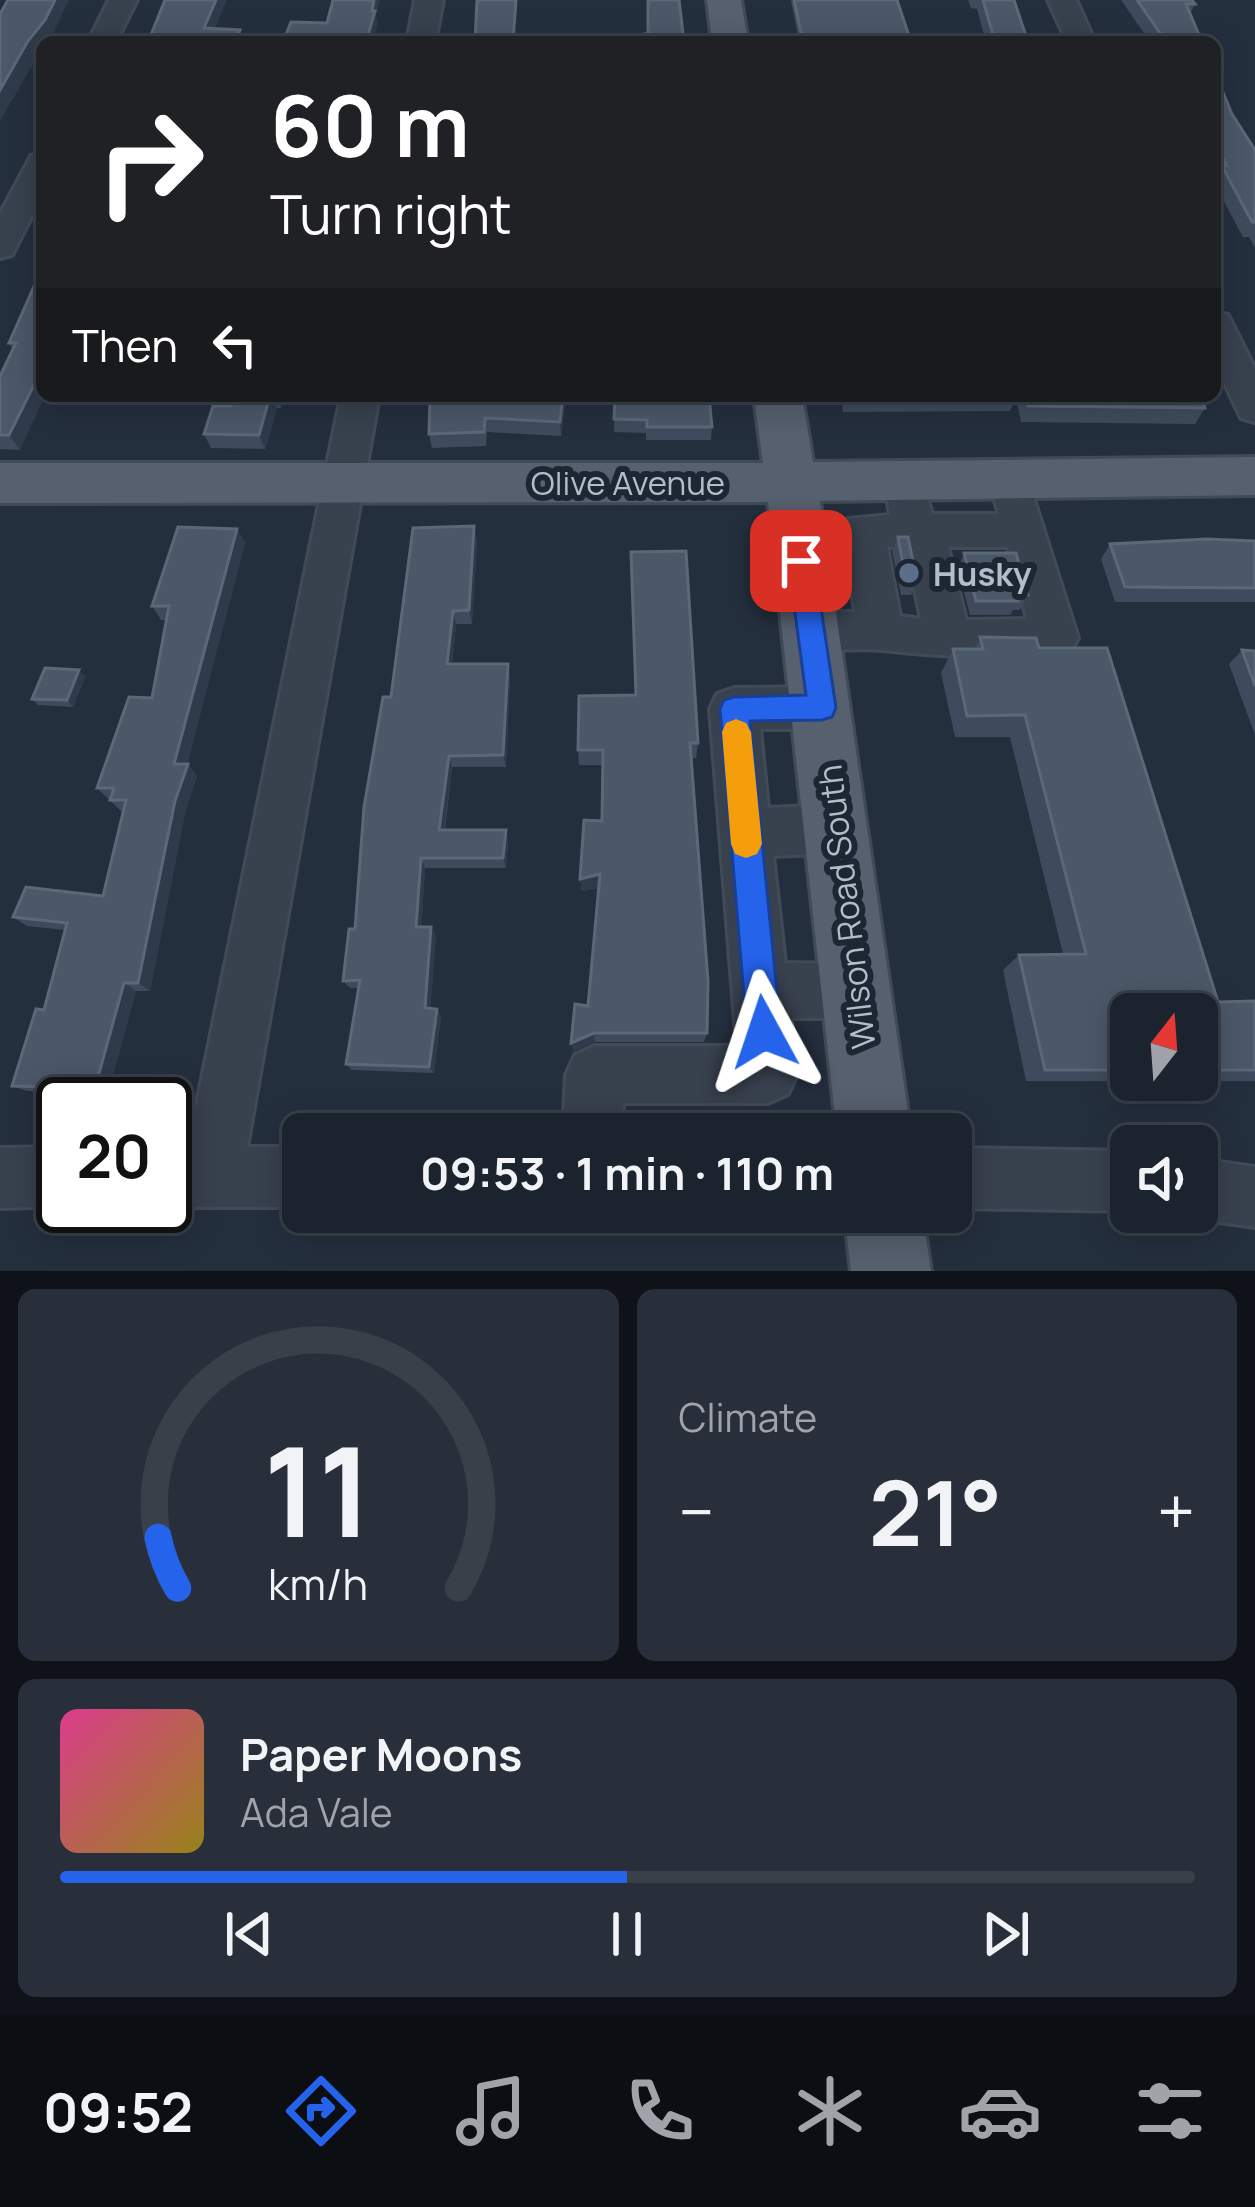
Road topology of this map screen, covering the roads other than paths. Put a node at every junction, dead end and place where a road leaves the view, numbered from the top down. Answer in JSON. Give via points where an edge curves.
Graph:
{"nodes":[{"id":1,"x":123,"y":0,"type":"edge"},
{"id":2,"x":429,"y":0,"type":"edge"},
{"id":3,"x":724,"y":0,"type":"edge"},
{"id":4,"x":1062,"y":0,"type":"edge"},
{"id":5,"x":105,"y":36,"type":"edge"},
{"id":6,"x":423,"y":36,"type":"edge"},
{"id":7,"x":729,"y":36,"type":"edge"},
{"id":8,"x":1079,"y":36,"type":"edge"},
{"id":9,"x":36,"y":175,"type":"edge"},
{"id":10,"x":0,"y":247,"type":"edge"},
{"id":11,"x":1221,"y":337,"type":"edge"},
{"id":12,"x":358,"y":402,"type":"edge"},
{"id":13,"x":779,"y":402,"type":"edge"},
{"id":14,"x":1255,"y":408,"type":"edge"},
{"id":15,"x":1010,"y":476,"type":"junction"},
{"id":16,"x":1255,"y":476,"type":"edge"},
{"id":17,"x":904,"y":478,"type":"junction"},
{"id":18,"x":344,"y":482,"type":"junction"},
{"id":19,"x":790,"y":482,"type":"junction"},
{"id":20,"x":0,"y":483,"type":"edge"},
{"id":21,"x":1024,"y":530,"type":"junction"},
{"id":22,"x":906,"y":553,"type":"junction"},
{"id":23,"x":813,"y":631,"type":"junction"},
{"id":24,"x":880,"y":631,"type":"junction"},
{"id":25,"x":948,"y":639,"type":"junction"},
{"id":26,"x":822,"y":708,"type":"junction"},
{"id":27,"x":837,"y":829,"type":"junction"},
{"id":28,"x":745,"y":833,"type":"junction"},
{"id":29,"x":761,"y":990,"type":"junction"},
{"id":30,"x":856,"y":991,"type":"junction"},
{"id":31,"x":593,"y":1113,"type":"edge"},
{"id":32,"x":871,"y":1113,"type":"edge"},
{"id":33,"x":192,"y":1164,"type":"edge"},
{"id":34,"x":192,"y":1177,"type":"edge"},
{"id":35,"x":0,"y":1178,"type":"edge"},
{"id":36,"x":36,"y":1178,"type":"edge"},
{"id":37,"x":282,"y":1178,"type":"edge"},
{"id":38,"x":972,"y":1178,"type":"edge"},
{"id":39,"x":1110,"y":1180,"type":"edge"},
{"id":40,"x":1218,"y":1192,"type":"edge"},
{"id":41,"x":1255,"y":1197,"type":"edge"},
{"id":42,"x":886,"y":1233,"type":"edge"},
{"id":43,"x":891,"y":1271,"type":"edge"}],
"edges":[{"from":1,"to":5,"type":"street"},
{"from":2,"to":6,"type":"street"},
{"from":3,"to":7,"type":"main road"},
{"from":4,"to":8,"type":"street"},
{"from":9,"to":10,"type":"street"},
{"from":11,"to":14,"type":"street"},
{"from":12,"to":18,"type":"street"},
{"from":13,"to":19,"type":"main road","name":"Wilson Road South"},
{"from":15,"to":16,"type":"main road","name":"Olive Avenue"},
{"from":15,"to":17,"type":"main road","name":"Olive Avenue"},
{"from":15,"to":21,"type":"street"},
{"from":17,"to":19,"type":"main road","name":"Olive Avenue"},
{"from":17,"to":22,"type":"street"},
{"from":18,"to":19,"type":"main road","name":"Olive Avenue"},
{"from":18,"to":20,"type":"main road","name":"Olive Avenue"},
{"from":18,"to":33,"type":"street"},
{"from":19,"to":23,"type":"main road","name":"Wilson Road South"},
{"from":21,"to":22,"type":"street"},
{"from":21,"to":25,"type":"street","via":[[1055,638]]},
{"from":22,"to":24,"type":"street"},
{"from":22,"to":25,"type":"street"},
{"from":23,"to":24,"type":"street"},
{"from":23,"to":26,"type":"main road","name":"Wilson Road South"},
{"from":24,"to":25,"type":"street"},
{"from":26,"to":27,"type":"main road","name":"Wilson Road South"},
{"from":26,"to":28,"type":"street","via":[[734,709]]},
{"from":27,"to":28,"type":"street"},
{"from":27,"to":30,"type":"main road","name":"Wilson Road South"},
{"from":28,"to":29,"type":"street"},
{"from":29,"to":30,"type":"street"},
{"from":29,"to":31,"type":"street","via":[[768,1074],[595,1075]]},
{"from":30,"to":32,"type":"main road","name":"Wilson Road South"},
{"from":34,"to":37,"type":"street"},
{"from":35,"to":36,"type":"street"},
{"from":38,"to":39,"type":"street"},
{"from":40,"to":41,"type":"street"},
{"from":42,"to":43,"type":"main road"}]}
